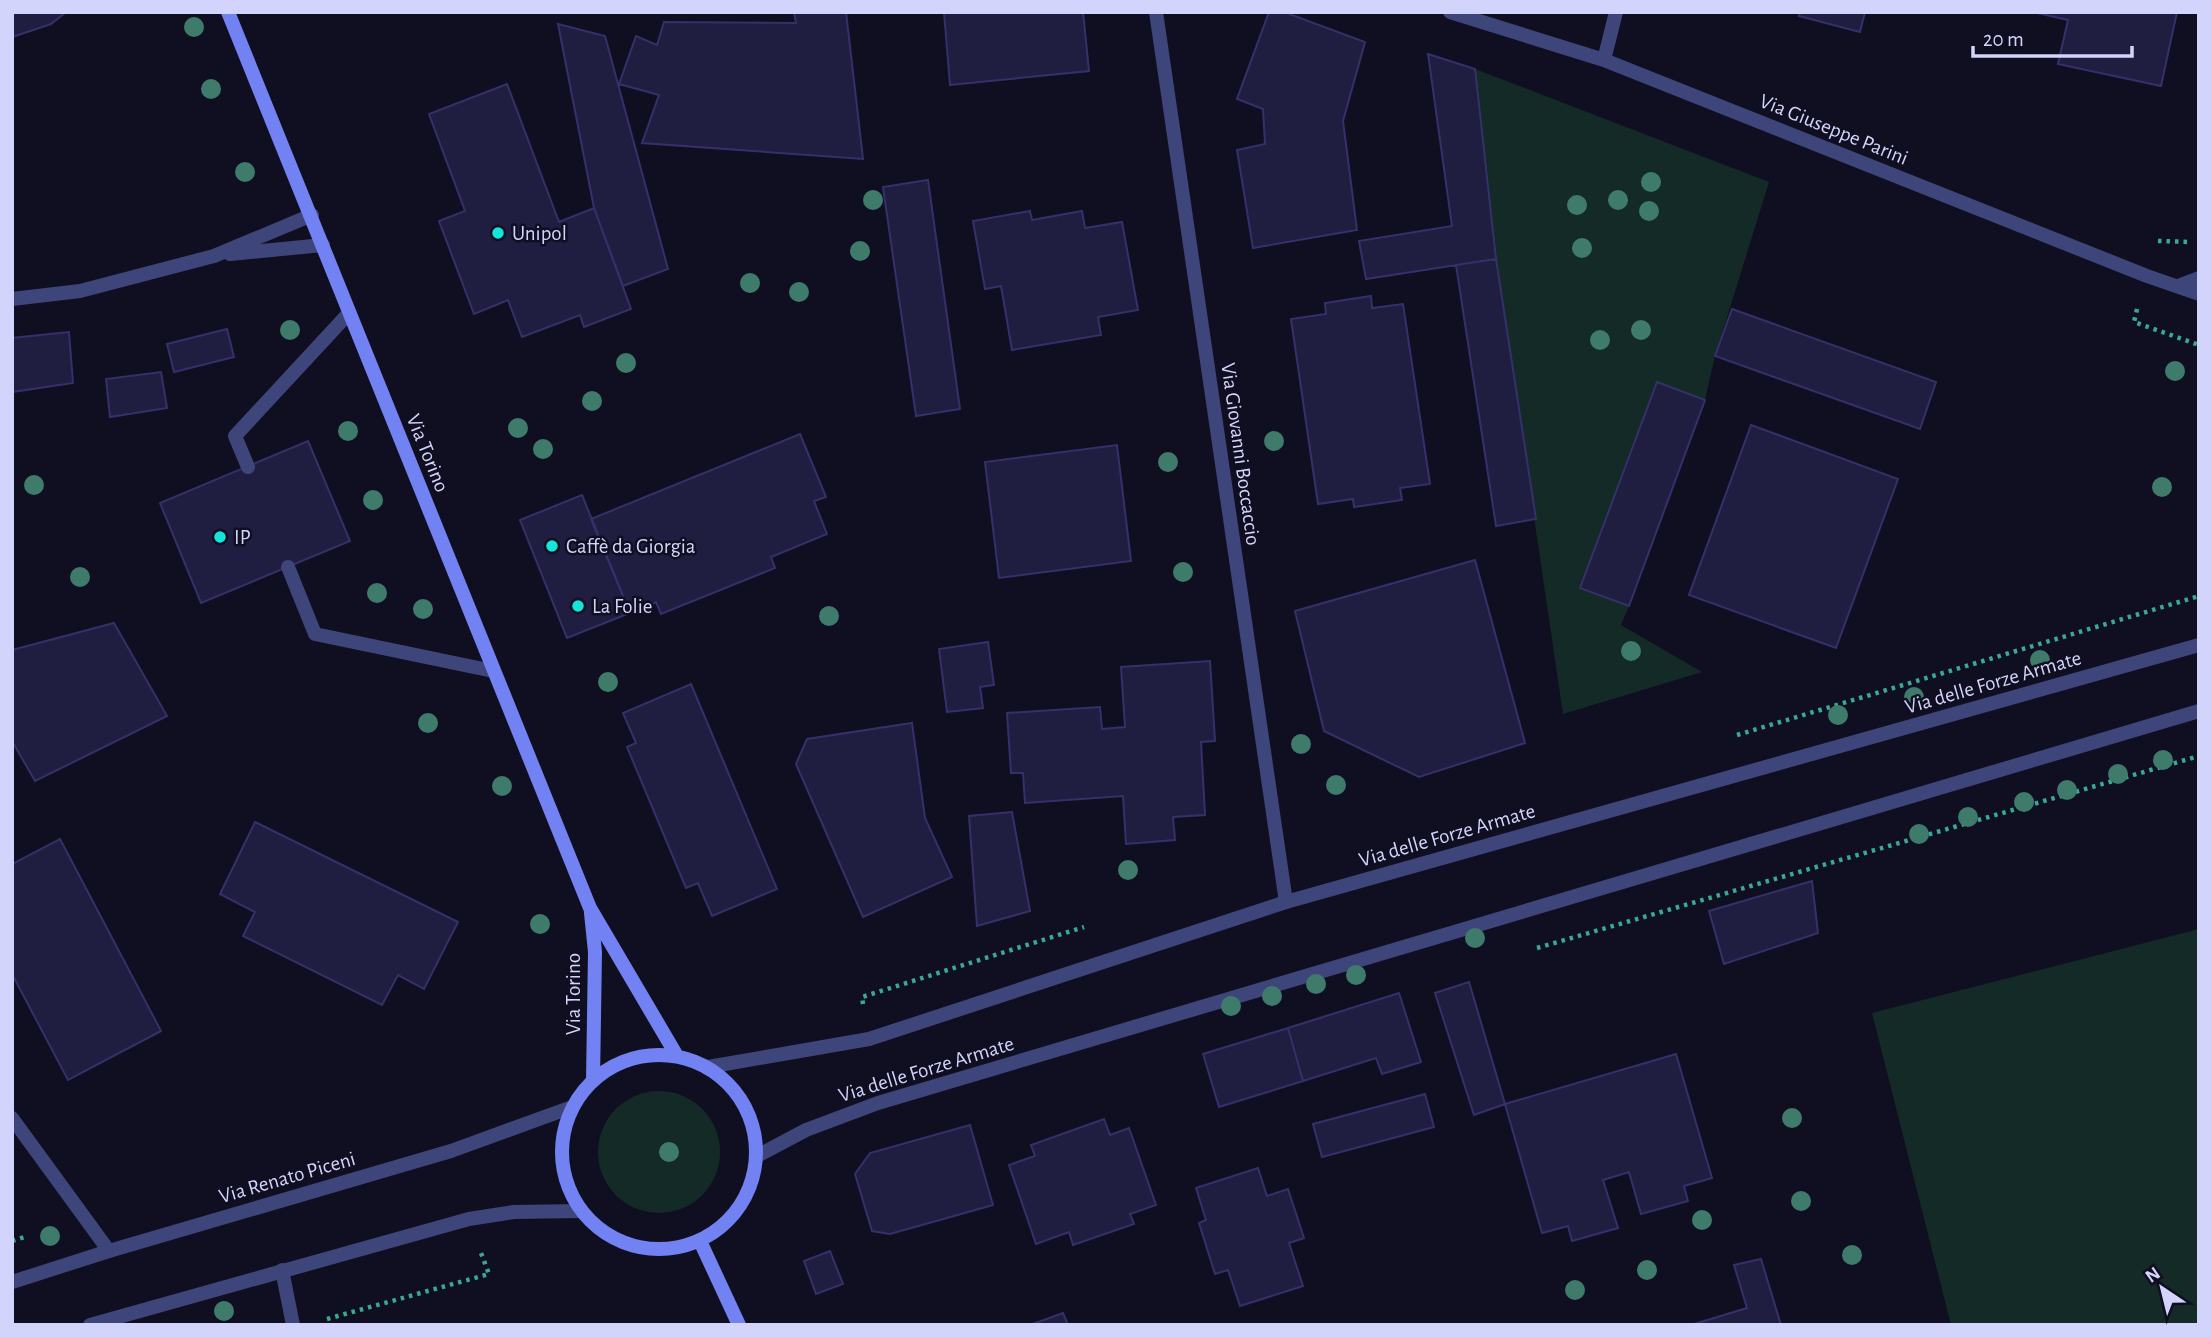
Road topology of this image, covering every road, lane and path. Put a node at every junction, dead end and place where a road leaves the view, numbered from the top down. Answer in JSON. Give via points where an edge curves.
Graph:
{"nodes":[{"id":1,"x":228,"y":12,"type":"edge"},
{"id":2,"x":1156,"y":12,"type":"edge"},
{"id":3,"x":1450,"y":12,"type":"edge"},
{"id":4,"x":1616,"y":12,"type":"edge"},
{"id":5,"x":1604,"y":60,"type":"junction"},
{"id":6,"x":312,"y":215,"type":"junction"},
{"id":7,"x":2159,"y":240,"type":"dead end"},
{"id":8,"x":2199,"y":241,"type":"edge"},
{"id":9,"x":323,"y":246,"type":"junction"},
{"id":10,"x":214,"y":256,"type":"junction"},
{"id":11,"x":2199,"y":278,"type":"edge"},
{"id":12,"x":2178,"y":286,"type":"junction"},
{"id":13,"x":2199,"y":294,"type":"edge"},
{"id":14,"x":12,"y":299,"type":"edge"},
{"id":15,"x":349,"y":313,"type":"junction"},
{"id":16,"x":2134,"y":322,"type":"dead end"},
{"id":17,"x":2199,"y":345,"type":"edge"},
{"id":18,"x":248,"y":467,"type":"dead end"},
{"id":19,"x":288,"y":567,"type":"dead end"},
{"id":20,"x":2199,"y":645,"type":"edge"},
{"id":21,"x":493,"y":670,"type":"junction"},
{"id":22,"x":2199,"y":711,"type":"edge"},
{"id":23,"x":1286,"y":902,"type":"junction"},
{"id":24,"x":590,"y":908,"type":"junction"},
{"id":25,"x":677,"y":1056,"type":"junction"},
{"id":26,"x":708,"y":1068,"type":"junction"},
{"id":27,"x":593,"y":1080,"type":"junction"},
{"id":28,"x":572,"y":1107,"type":"junction"},
{"id":29,"x":12,"y":1118,"type":"edge"},
{"id":30,"x":757,"y":1156,"type":"junction"},
{"id":31,"x":580,"y":1211,"type":"junction"},
{"id":32,"x":469,"y":1219,"type":"junction"},
{"id":33,"x":700,"y":1241,"type":"junction"},
{"id":34,"x":109,"y":1251,"type":"junction"},
{"id":35,"x":282,"y":1270,"type":"junction"},
{"id":36,"x":12,"y":1282,"type":"edge"},
{"id":37,"x":320,"y":1321,"type":"dead end"},
{"id":38,"x":90,"y":1325,"type":"edge"},
{"id":39,"x":293,"y":1325,"type":"edge"},
{"id":40,"x":739,"y":1325,"type":"edge"}],
"edges":[{"from":1,"to":6,"type":"main road","name":"Via Torino"},
{"from":2,"to":23,"type":"street","name":"Via Giovanni Boccaccio"},
{"from":3,"to":5,"type":"street","name":"Via Giuseppe Parini"},
{"from":4,"to":5,"type":"street"},
{"from":5,"to":12,"type":"street","name":"Via Giuseppe Parini"},
{"from":6,"to":9,"type":"main road","name":"Via Torino"},
{"from":6,"to":10,"type":"street"},
{"from":7,"to":8,"type":"path"},
{"from":9,"to":10,"type":"street"},
{"from":9,"to":15,"type":"main road","name":"Via Torino"},
{"from":10,"to":14,"type":"street","via":[[80,291]]},
{"from":11,"to":12,"type":"street"},
{"from":12,"to":13,"type":"street","name":"Via Giuseppe Parini"},
{"from":15,"to":18,"type":"street","via":[[235,436]]},
{"from":15,"to":21,"type":"main road","name":"Via Torino"},
{"from":16,"to":17,"type":"path"},
{"from":19,"to":21,"type":"street","via":[[315,634]]},
{"from":20,"to":23,"type":"street","name":"Via delle Forze Armate"},
{"from":21,"to":24,"type":"main road","name":"Via Torino"},
{"from":22,"to":30,"type":"street","name":"Via delle Forze Armate","via":[[878,1103],[806,1129]]},
{"from":23,"to":26,"type":"street","name":"Via delle Forze Armate","via":[[869,1039]]},
{"from":24,"to":25,"type":"main road","name":"Via Torino"},
{"from":24,"to":27,"type":"main road","name":"Via Torino","via":[[595,952]]},
{"from":25,"to":26,"type":"main road"},
{"from":25,"to":27,"type":"main road","via":[[647,1055],[617,1063]]},
{"from":26,"to":30,"type":"main road","via":[[741,1100],[752,1121]]},
{"from":27,"to":28,"type":"main road"},
{"from":28,"to":31,"type":"main road","via":[[561,1142],[564,1178]]},
{"from":28,"to":34,"type":"street","name":"Via Renato Piceni","via":[[451,1151]]},
{"from":29,"to":34,"type":"street"},
{"from":30,"to":33,"type":"main road","via":[[749,1191],[729,1220]]},
{"from":31,"to":32,"type":"street","via":[[514,1212]]},
{"from":31,"to":33,"type":"main road","via":[[605,1234],[635,1248],[668,1250]]},
{"from":32,"to":35,"type":"street"},
{"from":32,"to":37,"type":"path","via":[[489,1274]]},
{"from":33,"to":40,"type":"main road"},
{"from":34,"to":36,"type":"street","name":"Via Renato Piceni"},
{"from":35,"to":38,"type":"street"},
{"from":35,"to":39,"type":"street"}]}
